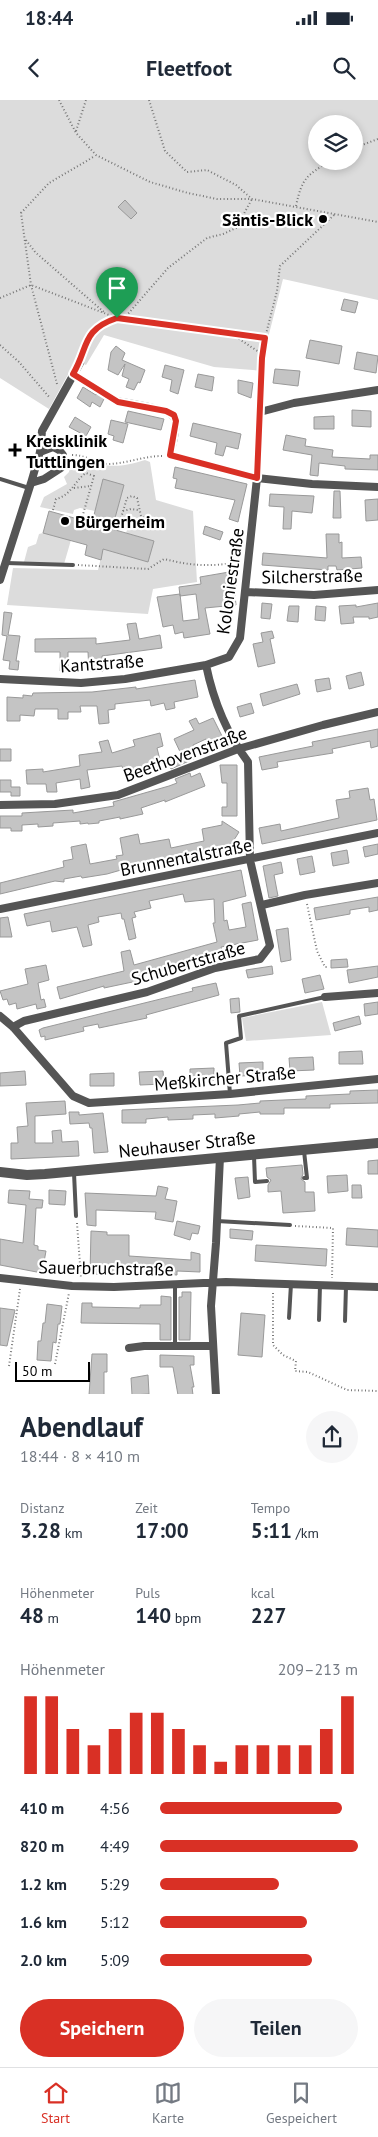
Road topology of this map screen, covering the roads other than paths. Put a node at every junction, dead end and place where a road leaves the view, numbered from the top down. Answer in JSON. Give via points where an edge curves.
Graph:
{"nodes":[{"id":1,"x":80,"y":363,"type":"road end"},
{"id":2,"x":378,"y":390,"type":"edge"},
{"id":3,"x":118,"y":402,"type":"road end"},
{"id":4,"x":40,"y":452,"type":"junction"},
{"id":5,"x":257,"y":478,"type":"junction"},
{"id":6,"x":0,"y":479,"type":"edge"},
{"id":7,"x":30,"y":486,"type":"junction"},
{"id":8,"x":378,"y":487,"type":"edge"},
{"id":9,"x":3,"y":558,"type":"edge"},
{"id":10,"x":73,"y":565,"type":"road end"},
{"id":11,"x":0,"y":580,"type":"edge"},
{"id":12,"x":378,"y":590,"type":"edge"},
{"id":13,"x":246,"y":592,"type":"junction"},
{"id":14,"x":206,"y":665,"type":"junction"},
{"id":15,"x":0,"y":679,"type":"edge"},
{"id":16,"x":378,"y":712,"type":"edge"},
{"id":17,"x":238,"y":749,"type":"junction"},
{"id":18,"x":0,"y":805,"type":"edge"},
{"id":19,"x":378,"y":834,"type":"edge"},
{"id":20,"x":250,"y":860,"type":"junction"},
{"id":21,"x":378,"y":882,"type":"edge"},
{"id":22,"x":262,"y":905,"type":"junction"},
{"id":23,"x":0,"y":909,"type":"edge"},
{"id":24,"x":378,"y":993,"type":"edge"},
{"id":25,"x":325,"y":997,"type":"joint"},
{"id":26,"x":0,"y":1016,"type":"edge"},
{"id":27,"x":13,"y":1027,"type":"junction"},
{"id":28,"x":378,"y":1079,"type":"edge"},
{"id":29,"x":230,"y":1094,"type":"junction"},
{"id":30,"x":378,"y":1143,"type":"edge"},
{"id":31,"x":304,"y":1149,"type":"junction"},
{"id":32,"x":254,"y":1154,"type":"junction"},
{"id":33,"x":220,"y":1157,"type":"junction"},
{"id":34,"x":74,"y":1171,"type":"junction"},
{"id":35,"x":0,"y":1172,"type":"edge"},
{"id":36,"x":304,"y":1178,"type":"dead end"},
{"id":37,"x":267,"y":1181,"type":"dead end"},
{"id":38,"x":76,"y":1216,"type":"road end"},
{"id":39,"x":217,"y":1221,"type":"junction"},
{"id":40,"x":290,"y":1226,"type":"road end"},
{"id":41,"x":0,"y":1278,"type":"edge"},
{"id":42,"x":213,"y":1283,"type":"junction"},
{"id":43,"x":175,"y":1284,"type":"junction"},
{"id":44,"x":291,"y":1284,"type":"junction"},
{"id":45,"x":320,"y":1285,"type":"junction"},
{"id":46,"x":346,"y":1286,"type":"junction"},
{"id":47,"x":378,"y":1287,"type":"edge"},
{"id":48,"x":289,"y":1318,"type":"dead end"},
{"id":49,"x":319,"y":1320,"type":"dead end"},
{"id":50,"x":344,"y":1321,"type":"dead end"},
{"id":51,"x":175,"y":1345,"type":"junction"},
{"id":52,"x":212,"y":1346,"type":"junction"},
{"id":53,"x":129,"y":1348,"type":"dead end"},
{"id":54,"x":216,"y":1394,"type":"edge"}],
"edges":[{"from":1,"to":4,"type":"street","via":[[42,431]]},
{"from":2,"to":5,"type":"street","name":"Koloniestraße","via":[[260,412]]},
{"from":3,"to":5,"type":"street","via":[[174,415],[176,421],[170,455]]},
{"from":4,"to":7,"type":"street"},
{"from":4,"to":7,"type":"street","via":[[53,446],[59,450],[63,455],[61,468]]},
{"from":5,"to":8,"type":"street"},
{"from":5,"to":13,"type":"street","name":"Koloniestraße"},
{"from":6,"to":7,"type":"lane"},
{"from":7,"to":9,"type":"street"},
{"from":9,"to":10,"type":"lane"},
{"from":9,"to":11,"type":"street"},
{"from":12,"to":13,"type":"street","name":"Silcherstraße","via":[[314,595]]},
{"from":13,"to":14,"type":"street","name":"Koloniestraße","via":[[240,638],[229,656]]},
{"from":14,"to":15,"type":"street","name":"Kantstraße","via":[[80,683]]},
{"from":14,"to":17,"type":"street","via":[[211,690]]},
{"from":16,"to":17,"type":"street","name":"Beethovenstraße"},
{"from":17,"to":18,"type":"street","name":"Beethovenstraße","via":[[118,795],[55,804]]},
{"from":17,"to":20,"type":"street","via":[[248,762]]},
{"from":19,"to":20,"type":"street","name":"Brunnentalstraße"},
{"from":20,"to":22,"type":"street"},
{"from":20,"to":23,"type":"street","name":"Brunnentalstraße"},
{"from":21,"to":22,"type":"street"},
{"from":22,"to":27,"type":"street","name":"Schubertstraße","via":[[270,946],[260,959],[215,968],[147,992],[24,1021]]},
{"from":24,"to":25,"type":"street"},
{"from":25,"to":29,"type":"lane","via":[[239,1016],[242,1038],[226,1044]]},
{"from":26,"to":27,"type":"street"},
{"from":27,"to":29,"type":"street","name":"Meßkircher Straße","via":[[76,1098],[89,1103]]},
{"from":28,"to":29,"type":"street","name":"Meßkircher Straße"},
{"from":30,"to":31,"type":"street","name":"Neuhauser Straße"},
{"from":31,"to":32,"type":"street","name":"Neuhauser Straße"},
{"from":31,"to":36,"type":"lane","via":[[307,1178]]},
{"from":32,"to":33,"type":"street","name":"Neuhauser Straße"},
{"from":32,"to":37,"type":"lane","via":[[256,1182]]},
{"from":33,"to":34,"type":"street","name":"Neuhauser Straße"},
{"from":33,"to":39,"type":"street"},
{"from":34,"to":35,"type":"street","name":"Neuhauser Straße","via":[[27,1175]]},
{"from":34,"to":38,"type":"lane"},
{"from":39,"to":40,"type":"lane"},
{"from":39,"to":42,"type":"street"},
{"from":41,"to":43,"type":"street","name":"Sauerbruchstraße","via":[[70,1286]]},
{"from":42,"to":43,"type":"street","name":"Sauerbruchstraße"},
{"from":42,"to":44,"type":"street","name":"Sauerbruchstraße"},
{"from":42,"to":52,"type":"street"},
{"from":43,"to":51,"type":"lane"},
{"from":44,"to":45,"type":"street","name":"Sauerbruchstraße"},
{"from":44,"to":48,"type":"lane"},
{"from":45,"to":46,"type":"street","name":"Sauerbruchstraße"},
{"from":45,"to":49,"type":"lane"},
{"from":46,"to":47,"type":"street","name":"Sauerbruchstraße"},
{"from":46,"to":50,"type":"lane"},
{"from":51,"to":52,"type":"street"},
{"from":51,"to":53,"type":"street"},
{"from":52,"to":54,"type":"street"}]}
